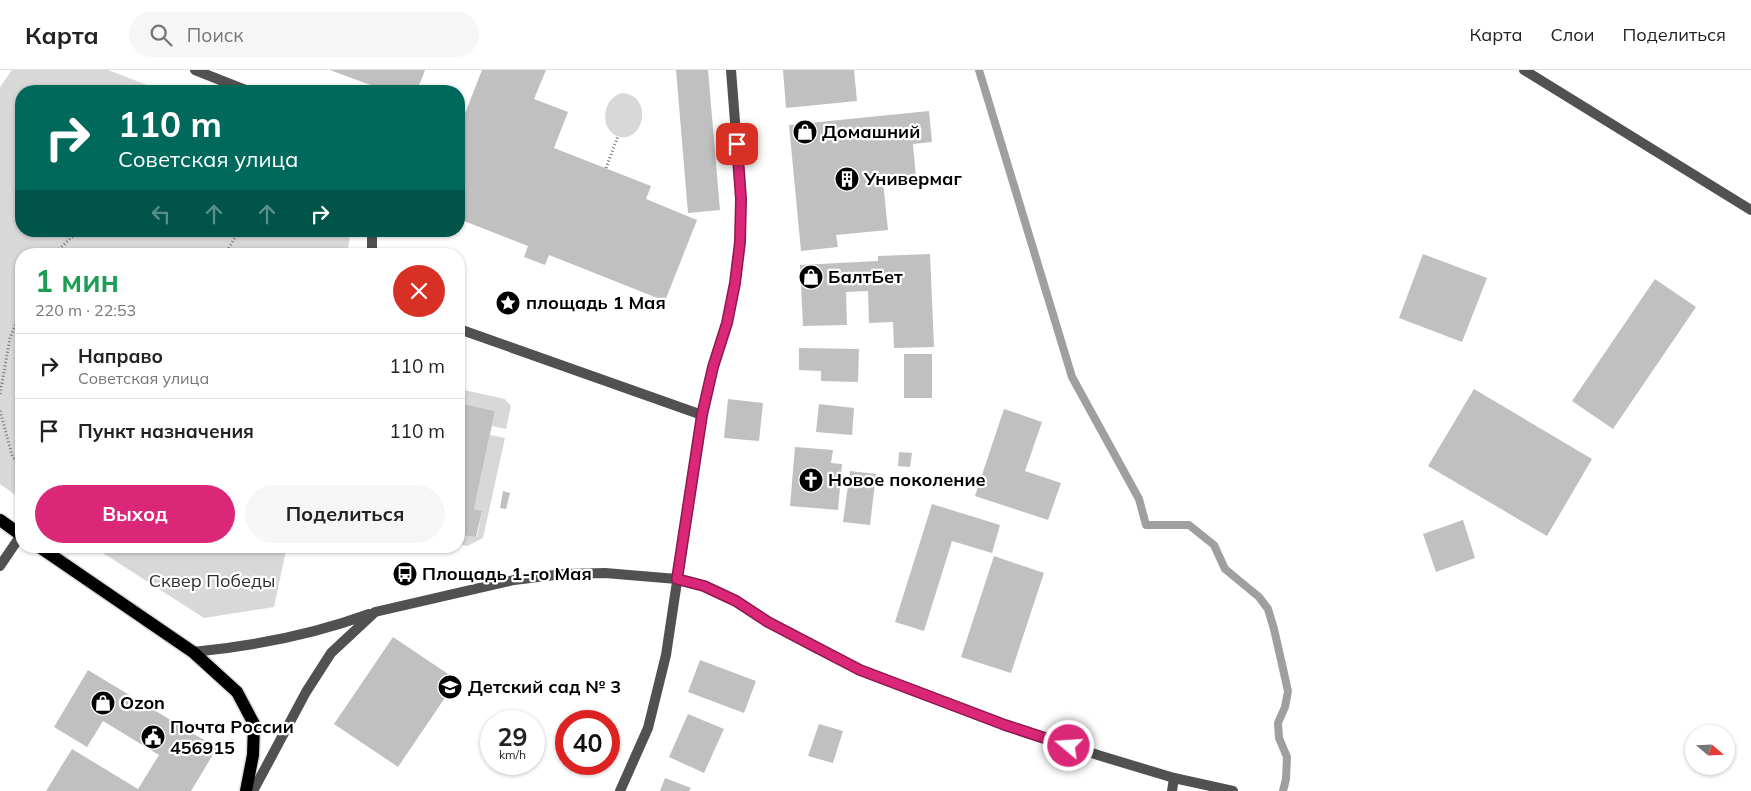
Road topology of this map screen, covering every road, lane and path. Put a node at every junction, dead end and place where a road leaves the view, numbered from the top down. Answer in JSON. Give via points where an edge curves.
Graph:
{"nodes":[{"id":1,"x":195,"y":70,"type":"edge"},
{"id":2,"x":731,"y":70,"type":"edge"},
{"id":3,"x":1524,"y":70,"type":"edge"},
{"id":4,"x":233,"y":85,"type":"edge"},
{"id":5,"x":618,"y":136,"type":"dead end"},
{"id":6,"x":606,"y":168,"type":"dead end"},
{"id":7,"x":1751,"y":210,"type":"edge"},
{"id":8,"x":72,"y":237,"type":"edge"},
{"id":9,"x":235,"y":237,"type":"edge"},
{"id":10,"x":60,"y":248,"type":"edge"},
{"id":11,"x":229,"y":248,"type":"edge"},
{"id":12,"x":15,"y":326,"type":"edge"},
{"id":13,"x":465,"y":331,"type":"edge"},
{"id":14,"x":0,"y":394,"type":"edge"},
{"id":15,"x":0,"y":411,"type":"edge"},
{"id":16,"x":702,"y":415,"type":"junction"},
{"id":17,"x":15,"y":460,"type":"edge"},
{"id":18,"x":0,"y":520,"type":"edge"},
{"id":19,"x":15,"y":531,"type":"edge"},
{"id":20,"x":15,"y":544,"type":"edge"},
{"id":21,"x":48,"y":553,"type":"edge"},
{"id":22,"x":0,"y":566,"type":"edge"},
{"id":23,"x":677,"y":579,"type":"junction"},
{"id":24,"x":374,"y":612,"type":"junction"},
{"id":25,"x":193,"y":652,"type":"junction"},
{"id":26,"x":1174,"y":778,"type":"junction"},
{"id":27,"x":246,"y":791,"type":"edge"},
{"id":28,"x":253,"y":791,"type":"edge"},
{"id":29,"x":620,"y":791,"type":"edge"},
{"id":30,"x":1172,"y":791,"type":"edge"},
{"id":31,"x":1233,"y":791,"type":"edge"}],
"edges":[{"from":1,"to":4,"type":"street"},
{"from":2,"to":16,"type":"street","via":[[741,199],[740,242],[727,323]]},
{"from":3,"to":7,"type":"street"},
{"from":5,"to":6,"type":"path"},
{"from":8,"to":10,"type":"path"},
{"from":9,"to":11,"type":"path"},
{"from":12,"to":14,"type":"path"},
{"from":13,"to":16,"type":"street"},
{"from":15,"to":17,"type":"path"},
{"from":16,"to":23,"type":"street"},
{"from":18,"to":19,"type":"main road"},
{"from":20,"to":22,"type":"street"},
{"from":21,"to":25,"type":"main road"},
{"from":23,"to":24,"type":"street","via":[[605,573],[563,574],[514,580]]},
{"from":23,"to":26,"type":"street","via":[[704,586],[736,601],[768,622],[860,670],[1005,725]]},
{"from":23,"to":29,"type":"street","via":[[666,655],[648,728]]},
{"from":24,"to":25,"type":"street","via":[[334,627],[292,637]]},
{"from":24,"to":28,"type":"street","via":[[331,653],[306,692]]},
{"from":25,"to":27,"type":"main road","via":[[236,692],[254,724],[253,755]]},
{"from":26,"to":30,"type":"street"},
{"from":26,"to":31,"type":"street"}]}
